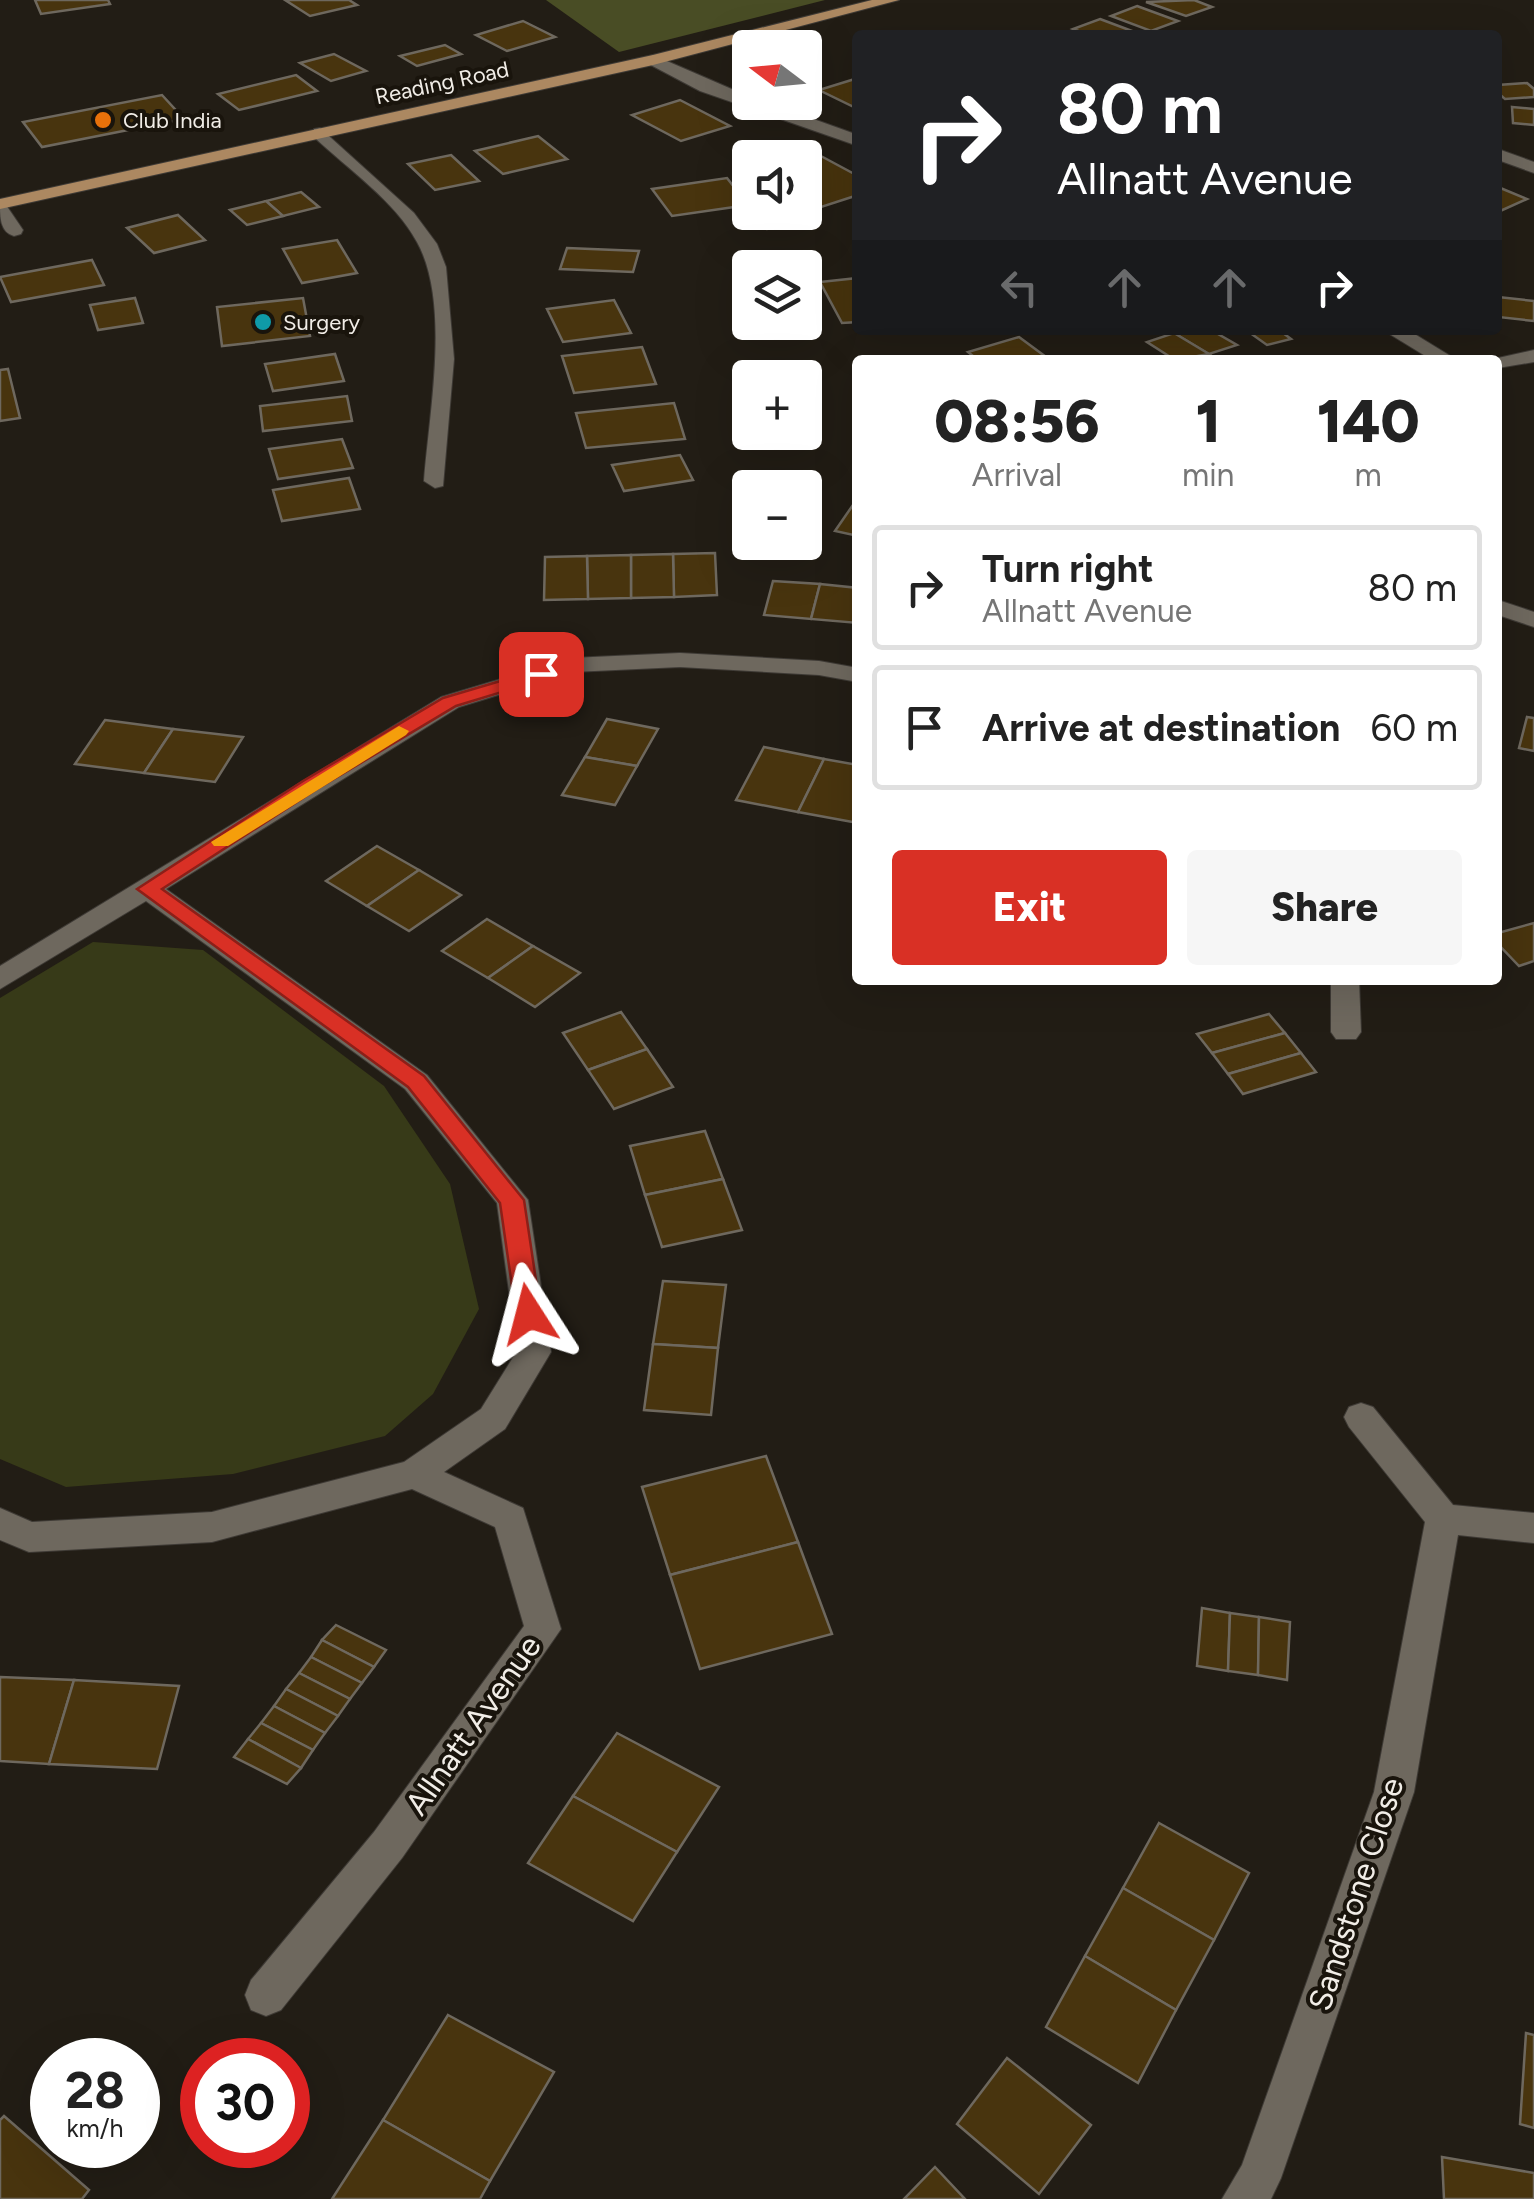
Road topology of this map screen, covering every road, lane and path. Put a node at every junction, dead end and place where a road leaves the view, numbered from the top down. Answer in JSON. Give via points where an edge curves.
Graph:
{"nodes":[{"id":1,"x":891,"y":0,"type":"edge"},
{"id":2,"x":653,"y":60,"type":"junction"},
{"id":3,"x":852,"y":138,"type":"edge"},
{"id":4,"x":327,"y":140,"type":"junction"},
{"id":5,"x":1502,"y":156,"type":"edge"},
{"id":6,"x":1534,"y":168,"type":"edge"},
{"id":7,"x":0,"y":206,"type":"edge"},
{"id":8,"x":14,"y":230,"type":"dead end"},
{"id":9,"x":1402,"y":335,"type":"edge"},
{"id":10,"x":1437,"y":355,"type":"edge"},
{"id":11,"x":1534,"y":356,"type":"edge"},
{"id":12,"x":1502,"y":361,"type":"edge"},
{"id":13,"x":435,"y":482,"type":"dead end"},
{"id":14,"x":1502,"y":609,"type":"edge"},
{"id":15,"x":1534,"y":620,"type":"edge"},
{"id":16,"x":852,"y":674,"type":"edge"},
{"id":17,"x":148,"y":889,"type":"junction"},
{"id":18,"x":0,"y":979,"type":"edge"},
{"id":19,"x":1346,"y":985,"type":"edge"},
{"id":20,"x":1346,"y":1032,"type":"dead end"},
{"id":21,"x":1360,"y":1416,"type":"dead end"},
{"id":22,"x":414,"y":1474,"type":"junction"},
{"id":23,"x":1443,"y":1520,"type":"junction"},
{"id":24,"x":0,"y":1523,"type":"edge"},
{"id":25,"x":1534,"y":1528,"type":"edge"},
{"id":26,"x":266,"y":1994,"type":"dead end"},
{"id":27,"x":1244,"y":2199,"type":"edge"}],
"edges":[{"from":1,"to":2,"type":"main road","name":"Reading Road"},
{"from":2,"to":3,"type":"street","via":[[706,87]]},
{"from":2,"to":4,"type":"main road","name":"Reading Road"},
{"from":4,"to":7,"type":"main road","name":"Reading Road"},
{"from":4,"to":13,"type":"street","via":[[427,242],[443,286]]},
{"from":5,"to":6,"type":"street"},
{"from":7,"to":8,"type":"street"},
{"from":9,"to":10,"type":"street"},
{"from":11,"to":12,"type":"street"},
{"from":14,"to":15,"type":"street"},
{"from":16,"to":17,"type":"street","via":[[680,660],[571,665],[450,702]]},
{"from":17,"to":18,"type":"street"},
{"from":17,"to":22,"type":"street","via":[[416,1082],[512,1200],[534,1352],[493,1418]]},
{"from":19,"to":20,"type":"street"},
{"from":21,"to":23,"type":"street"},
{"from":22,"to":24,"type":"street","via":[[212,1527],[29,1536]]},
{"from":22,"to":26,"type":"street","name":"Allnatt Avenue","via":[[510,1518],[543,1629],[388,1845]]},
{"from":23,"to":25,"type":"street"},
{"from":23,"to":27,"type":"street","name":"Sandstone Close","via":[[1394,1792],[1259,2178]]}]}
